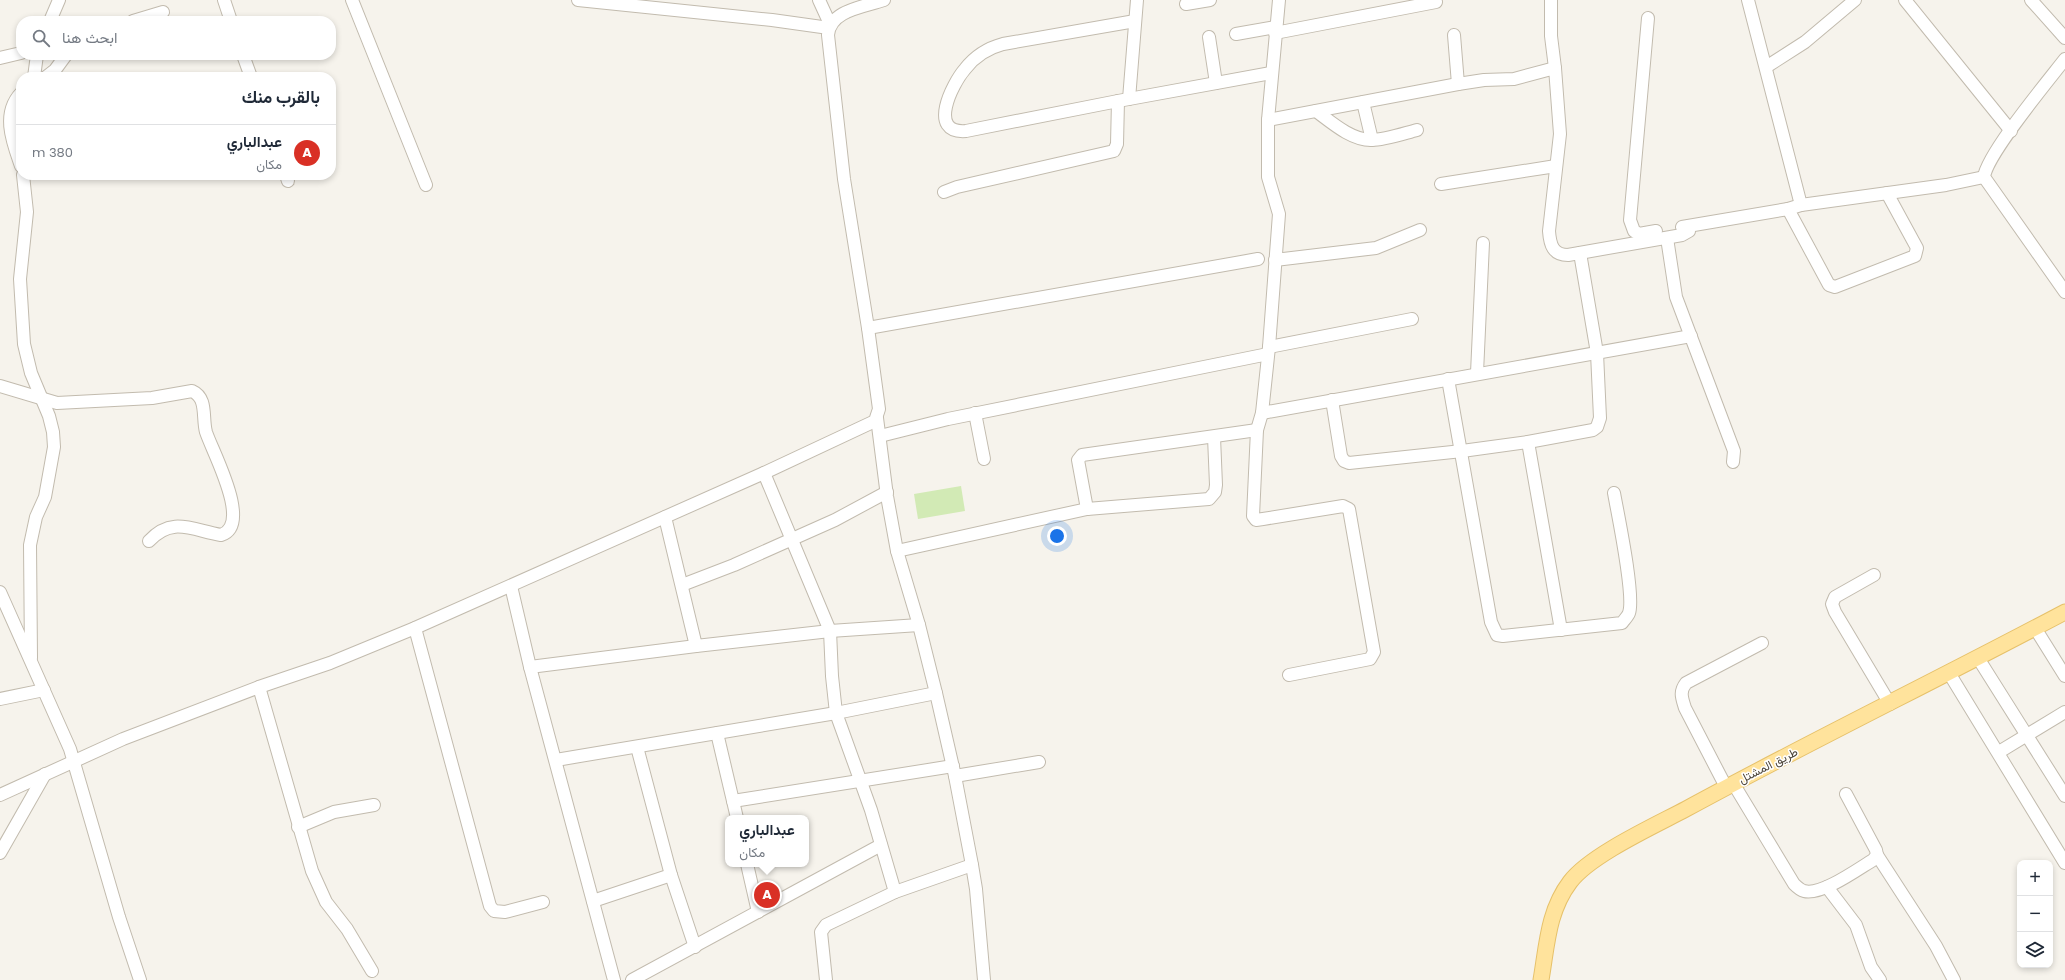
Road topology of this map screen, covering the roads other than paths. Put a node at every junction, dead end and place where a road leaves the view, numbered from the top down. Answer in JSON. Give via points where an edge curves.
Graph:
{"nodes":[{"id":1,"x":59,"y":0,"type":"edge"},
{"id":2,"x":224,"y":0,"type":"edge"},
{"id":3,"x":352,"y":0,"type":"edge"},
{"id":4,"x":578,"y":0,"type":"edge"},
{"id":5,"x":820,"y":0,"type":"edge"},
{"id":6,"x":883,"y":0,"type":"edge"},
{"id":7,"x":1137,"y":0,"type":"edge"},
{"id":8,"x":1210,"y":0,"type":"edge"},
{"id":9,"x":1279,"y":0,"type":"edge"},
{"id":10,"x":1551,"y":0,"type":"edge"},
{"id":11,"x":1748,"y":0,"type":"edge"},
{"id":12,"x":1855,"y":0,"type":"edge"},
{"id":13,"x":1905,"y":0,"type":"edge"},
{"id":14,"x":2031,"y":0,"type":"edge"},
{"id":15,"x":1436,"y":2,"type":"dead end"},
{"id":16,"x":1186,"y":4,"type":"dead end"},
{"id":17,"x":163,"y":12,"type":"dead end"},
{"id":18,"x":52,"y":16,"type":"edge"},
{"id":19,"x":150,"y":16,"type":"edge"},
{"id":20,"x":229,"y":16,"type":"edge"},
{"id":21,"x":1648,"y":18,"type":"dead end"},
{"id":22,"x":1135,"y":20,"type":"junction"},
{"id":23,"x":829,"y":26,"type":"junction"},
{"id":24,"x":1275,"y":30,"type":"junction"},
{"id":25,"x":1236,"y":34,"type":"dead end"},
{"id":26,"x":1454,"y":35,"type":"dead end"},
{"id":27,"x":1209,"y":37,"type":"dead end"},
{"id":28,"x":2065,"y":38,"type":"edge"},
{"id":29,"x":16,"y":54,"type":"edge"},
{"id":30,"x":0,"y":58,"type":"edge"},
{"id":31,"x":2065,"y":59,"type":"edge"},
{"id":32,"x":36,"y":60,"type":"edge"},
{"id":33,"x":63,"y":60,"type":"edge"},
{"id":34,"x":245,"y":60,"type":"edge"},
{"id":35,"x":1766,"y":67,"type":"junction"},
{"id":36,"x":1555,"y":68,"type":"junction"},
{"id":37,"x":35,"y":72,"type":"edge"},
{"id":38,"x":53,"y":72,"type":"edge"},
{"id":39,"x":249,"y":72,"type":"edge"},
{"id":40,"x":1271,"y":73,"type":"junction"},
{"id":41,"x":1216,"y":83,"type":"junction"},
{"id":42,"x":1458,"y":84,"type":"junction"},
{"id":43,"x":16,"y":100,"type":"edge"},
{"id":44,"x":1123,"y":100,"type":"junction"},
{"id":45,"x":1363,"y":102,"type":"junction"},
{"id":46,"x":1316,"y":111,"type":"junction"},
{"id":47,"x":1268,"y":120,"type":"junction"},
{"id":48,"x":1417,"y":130,"type":"dead end"},
{"id":49,"x":2011,"y":130,"type":"junction"},
{"id":50,"x":1372,"y":140,"type":"junction"},
{"id":51,"x":16,"y":149,"type":"edge"},
{"id":52,"x":1556,"y":166,"type":"junction"},
{"id":53,"x":1984,"y":177,"type":"junction"},
{"id":54,"x":24,"y":180,"type":"edge"},
{"id":55,"x":1441,"y":184,"type":"dead end"},
{"id":56,"x":426,"y":185,"type":"dead end"},
{"id":57,"x":944,"y":192,"type":"dead end"},
{"id":58,"x":1887,"y":193,"type":"junction"},
{"id":59,"x":1801,"y":205,"type":"junction"},
{"id":60,"x":1788,"y":209,"type":"junction"},
{"id":61,"x":1689,"y":226,"type":"junction"},
{"id":62,"x":1420,"y":230,"type":"dead end"},
{"id":63,"x":1667,"y":238,"type":"junction"},
{"id":64,"x":1483,"y":242,"type":"dead end"},
{"id":65,"x":1580,"y":253,"type":"junction"},
{"id":66,"x":1258,"y":259,"type":"dead end"},
{"id":67,"x":1275,"y":260,"type":"junction"},
{"id":68,"x":2065,"y":292,"type":"edge"},
{"id":69,"x":1412,"y":319,"type":"dead end"},
{"id":70,"x":868,"y":328,"type":"junction"},
{"id":71,"x":1691,"y":336,"type":"junction"},
{"id":72,"x":1268,"y":350,"type":"junction"},
{"id":73,"x":1597,"y":353,"type":"junction"},
{"id":74,"x":1477,"y":373,"type":"junction"},
{"id":75,"x":1448,"y":379,"type":"junction"},
{"id":76,"x":0,"y":386,"type":"edge"},
{"id":77,"x":40,"y":398,"type":"junction"},
{"id":78,"x":1332,"y":400,"type":"junction"},
{"id":79,"x":975,"y":413,"type":"junction"},
{"id":80,"x":1262,"y":413,"type":"junction"},
{"id":81,"x":877,"y":418,"type":"junction"},
{"id":82,"x":1257,"y":430,"type":"junction"},
{"id":83,"x":880,"y":436,"type":"junction"},
{"id":84,"x":1214,"y":437,"type":"junction"},
{"id":85,"x":1528,"y":442,"type":"junction"},
{"id":86,"x":1462,"y":452,"type":"junction"},
{"id":87,"x":984,"y":459,"type":"dead end"},
{"id":88,"x":1733,"y":462,"type":"dead end"},
{"id":89,"x":764,"y":473,"type":"junction"},
{"id":90,"x":887,"y":492,"type":"junction"},
{"id":91,"x":1614,"y":493,"type":"dead end"},
{"id":92,"x":1087,"y":509,"type":"junction"},
{"id":93,"x":666,"y":517,"type":"junction"},
{"id":94,"x":790,"y":540,"type":"junction"},
{"id":95,"x":149,"y":541,"type":"dead end"},
{"id":96,"x":898,"y":551,"type":"junction"},
{"id":97,"x":1874,"y":576,"type":"dead end"},
{"id":98,"x":682,"y":585,"type":"junction"},
{"id":99,"x":511,"y":586,"type":"junction"},
{"id":100,"x":0,"y":592,"type":"edge"},
{"id":101,"x":2065,"y":612,"type":"edge"},
{"id":102,"x":919,"y":625,"type":"junction"},
{"id":103,"x":415,"y":628,"type":"junction"},
{"id":104,"x":2035,"y":628,"type":"junction"},
{"id":105,"x":1561,"y":630,"type":"junction"},
{"id":106,"x":830,"y":631,"type":"junction"},
{"id":107,"x":1762,"y":643,"type":"dead end"},
{"id":108,"x":696,"y":646,"type":"junction"},
{"id":109,"x":31,"y":658,"type":"junction"},
{"id":110,"x":1978,"y":658,"type":"junction"},
{"id":111,"x":530,"y":667,"type":"junction"},
{"id":112,"x":1949,"y":673,"type":"junction"},
{"id":113,"x":1289,"y":675,"type":"dead end"},
{"id":114,"x":2065,"y":676,"type":"edge"},
{"id":115,"x":259,"y":687,"type":"junction"},
{"id":116,"x":44,"y":690,"type":"junction"},
{"id":117,"x":936,"y":693,"type":"junction"},
{"id":118,"x":0,"y":699,"type":"edge"},
{"id":119,"x":1890,"y":704,"type":"junction"},
{"id":120,"x":2065,"y":712,"type":"edge"},
{"id":121,"x":836,"y":713,"type":"junction"},
{"id":122,"x":717,"y":733,"type":"junction"},
{"id":123,"x":2027,"y":734,"type":"junction"},
{"id":124,"x":636,"y":747,"type":"junction"},
{"id":125,"x":1999,"y":752,"type":"junction"},
{"id":126,"x":556,"y":760,"type":"junction"},
{"id":127,"x":72,"y":761,"type":"junction"},
{"id":128,"x":1039,"y":762,"type":"dead end"},
{"id":129,"x":954,"y":771,"type":"junction"},
{"id":130,"x":45,"y":774,"type":"junction"},
{"id":131,"x":860,"y":780,"type":"junction"},
{"id":132,"x":1729,"y":785,"type":"junction"},
{"id":133,"x":1846,"y":794,"type":"dead end"},
{"id":134,"x":0,"y":795,"type":"edge"},
{"id":135,"x":2065,"y":796,"type":"edge"},
{"id":136,"x":733,"y":801,"type":"junction"},
{"id":137,"x":374,"y":804,"type":"dead end"},
{"id":138,"x":736,"y":815,"type":"edge"},
{"id":139,"x":298,"y":827,"type":"junction"},
{"id":140,"x":881,"y":845,"type":"junction"},
{"id":141,"x":0,"y":853,"type":"edge"},
{"id":142,"x":1877,"y":855,"type":"junction"},
{"id":143,"x":2065,"y":863,"type":"edge"},
{"id":144,"x":972,"y":865,"type":"junction"},
{"id":145,"x":748,"y":867,"type":"edge"},
{"id":146,"x":671,"y":875,"type":"junction"},
{"id":147,"x":1827,"y":886,"type":"junction"},
{"id":148,"x":896,"y":892,"type":"junction"},
{"id":149,"x":543,"y":902,"type":"dead end"},
{"id":150,"x":593,"y":902,"type":"junction"},
{"id":151,"x":758,"y":912,"type":"junction"},
{"id":152,"x":695,"y":947,"type":"junction"},
{"id":153,"x":372,"y":971,"type":"dead end"},
{"id":154,"x":140,"y":980,"type":"edge"},
{"id":155,"x":614,"y":980,"type":"edge"},
{"id":156,"x":632,"y":980,"type":"edge"},
{"id":157,"x":826,"y":980,"type":"edge"},
{"id":158,"x":984,"y":980,"type":"edge"},
{"id":159,"x":1542,"y":980,"type":"edge"},
{"id":160,"x":1880,"y":980,"type":"edge"},
{"id":161,"x":1954,"y":980,"type":"edge"}],
"edges":[{"from":1,"to":18,"type":"street"},
{"from":2,"to":20,"type":"street"},
{"from":3,"to":56,"type":"street"},
{"from":4,"to":23,"type":"street"},
{"from":5,"to":23,"type":"street"},
{"from":6,"to":23,"type":"street","via":[[843,13]]},
{"from":7,"to":22,"type":"street"},
{"from":8,"to":16,"type":"street"},
{"from":9,"to":24,"type":"street"},
{"from":10,"to":36,"type":"street","via":[[1551,36]]},
{"from":11,"to":35,"type":"street"},
{"from":12,"to":35,"type":"street","via":[[1811,37]]},
{"from":13,"to":49,"type":"street"},
{"from":14,"to":28,"type":"street"},
{"from":15,"to":24,"type":"street"},
{"from":17,"to":19,"type":"street"},
{"from":21,"to":61,"type":"street","via":[[1630,220],[1634,231],[1639,234]]},
{"from":22,"to":44,"type":"street"},
{"from":22,"to":44,"type":"street","via":[[1003,44],[988,49],[977,56],[961,75],[945,114],[947,124],[958,132]]},
{"from":23,"to":70,"type":"street","via":[[828,43],[844,179]]},
{"from":24,"to":25,"type":"street"},
{"from":24,"to":40,"type":"street"},
{"from":26,"to":42,"type":"street"},
{"from":27,"to":41,"type":"street"},
{"from":29,"to":30,"type":"street"},
{"from":31,"to":49,"type":"street"},
{"from":32,"to":37,"type":"street"},
{"from":33,"to":38,"type":"street"},
{"from":34,"to":39,"type":"street"},
{"from":35,"to":59,"type":"street"},
{"from":36,"to":42,"type":"street","via":[[1514,79]]},
{"from":36,"to":52,"type":"street","via":[[1560,134]]},
{"from":40,"to":41,"type":"street"},
{"from":40,"to":47,"type":"street"},
{"from":41,"to":44,"type":"street"},
{"from":42,"to":45,"type":"street"},
{"from":43,"to":51,"type":"street","via":[[13,104],[10,128]]},
{"from":44,"to":57,"type":"street","via":[[1114,151],[957,186]]},
{"from":45,"to":46,"type":"street"},
{"from":45,"to":50,"type":"street"},
{"from":46,"to":47,"type":"street"},
{"from":46,"to":50,"type":"street","via":[[1350,134],[1363,140]]},
{"from":47,"to":67,"type":"street","via":[[1269,183],[1279,214]]},
{"from":48,"to":50,"type":"street"},
{"from":49,"to":53,"type":"street","via":[[1989,164]]},
{"from":52,"to":55,"type":"street"},
{"from":52,"to":65,"type":"street","via":[[1550,244],[1554,251],[1561,255]]},
{"from":53,"to":58,"type":"street"},
{"from":53,"to":68,"type":"street"},
{"from":54,"to":77,"type":"street","via":[[27,212],[20,279],[24,344]]},
{"from":58,"to":59,"type":"street"},
{"from":58,"to":60,"type":"street","via":[[1917,248],[1917,253],[1915,256],[1835,287],[1829,285]]},
{"from":59,"to":60,"type":"street"},
{"from":60,"to":61,"type":"street"},
{"from":61,"to":63,"type":"street","via":[[1686,234]]},
{"from":62,"to":67,"type":"street","via":[[1376,248]]},
{"from":63,"to":65,"type":"street"},
{"from":63,"to":71,"type":"street","via":[[1676,297]]},
{"from":64,"to":74,"type":"street"},
{"from":65,"to":73,"type":"street"},
{"from":66,"to":70,"type":"street"},
{"from":67,"to":72,"type":"street"},
{"from":69,"to":72,"type":"street"},
{"from":70,"to":81,"type":"street","via":[[879,409]]},
{"from":71,"to":73,"type":"street"},
{"from":71,"to":88,"type":"street","via":[[1734,451]]},
{"from":72,"to":79,"type":"street"},
{"from":72,"to":80,"type":"street"},
{"from":73,"to":74,"type":"street"},
{"from":73,"to":85,"type":"street","via":[[1600,418],[1598,427],[1594,430]]},
{"from":74,"to":75,"type":"street"},
{"from":75,"to":78,"type":"street"},
{"from":75,"to":86,"type":"street"},
{"from":76,"to":77,"type":"street"},
{"from":77,"to":95,"type":"street","via":[[57,403],[152,398],[192,392],[202,398],[210,446],[226,479],[232,500],[230,526],[225,534],[221,535],[182,526],[169,527],[158,531]]},
{"from":77,"to":109,"type":"street","via":[[54,432],[54,447],[45,497],[36,517],[30,545]]},
{"from":78,"to":80,"type":"street"},
{"from":78,"to":86,"type":"street","via":[[1344,461],[1349,463]]},
{"from":79,"to":83,"type":"street"},
{"from":79,"to":87,"type":"street"},
{"from":80,"to":82,"type":"street"},
{"from":81,"to":83,"type":"street"},
{"from":81,"to":89,"type":"street","via":[[869,425]]},
{"from":82,"to":84,"type":"street"},
{"from":82,"to":113,"type":"street","via":[[1252,508],[1256,520],[1343,506],[1349,509],[1374,652],[1370,659]]},
{"from":83,"to":90,"type":"street"},
{"from":84,"to":92,"type":"street","via":[[1216,485],[1209,499]]},
{"from":84,"to":92,"type":"street","via":[[1082,455],[1078,460]]},
{"from":85,"to":86,"type":"street"},
{"from":85,"to":105,"type":"street"},
{"from":86,"to":105,"type":"street","via":[[1494,631],[1497,635],[1503,636]]},
{"from":89,"to":93,"type":"street"},
{"from":89,"to":94,"type":"street"},
{"from":90,"to":94,"type":"street","via":[[856,510]]},
{"from":90,"to":96,"type":"street"},
{"from":91,"to":105,"type":"street","via":[[1628,572],[1630,613],[1622,623]]},
{"from":92,"to":96,"type":"street"},
{"from":93,"to":98,"type":"street"},
{"from":93,"to":99,"type":"street"},
{"from":94,"to":98,"type":"street"},
{"from":94,"to":106,"type":"street"},
{"from":96,"to":102,"type":"street"},
{"from":97,"to":119,"type":"street","via":[[1835,596],[1832,604]]},
{"from":98,"to":108,"type":"street"},
{"from":99,"to":103,"type":"street"},
{"from":99,"to":111,"type":"street"},
{"from":100,"to":109,"type":"street"},
{"from":101,"to":104,"type":"main road","name":"طريق المشتل"},
{"from":102,"to":106,"type":"street"},
{"from":102,"to":117,"type":"street"},
{"from":103,"to":115,"type":"street","via":[[330,663]]},
{"from":103,"to":149,"type":"street","via":[[490,906],[494,911],[505,912]]},
{"from":104,"to":110,"type":"main road","name":"طريق المشتل"},
{"from":104,"to":114,"type":"street"},
{"from":106,"to":108,"type":"street"},
{"from":106,"to":121,"type":"street"},
{"from":107,"to":132,"type":"street","via":[[1682,687],[1685,708]]},
{"from":108,"to":111,"type":"street"},
{"from":109,"to":116,"type":"street"},
{"from":110,"to":112,"type":"main road","name":"طريق المشتل"},
{"from":110,"to":123,"type":"street"},
{"from":111,"to":126,"type":"street"},
{"from":112,"to":119,"type":"main road","name":"طريق المشتل"},
{"from":112,"to":125,"type":"street"},
{"from":115,"to":127,"type":"street"},
{"from":115,"to":139,"type":"street"},
{"from":116,"to":118,"type":"street"},
{"from":116,"to":127,"type":"street","via":[[70,749]]},
{"from":117,"to":121,"type":"street"},
{"from":117,"to":129,"type":"street"},
{"from":119,"to":132,"type":"main road","name":"طريق المشتل"},
{"from":120,"to":123,"type":"street"},
{"from":121,"to":122,"type":"street"},
{"from":121,"to":131,"type":"street"},
{"from":122,"to":124,"type":"street"},
{"from":122,"to":136,"type":"street"},
{"from":123,"to":125,"type":"street"},
{"from":123,"to":135,"type":"street"},
{"from":124,"to":126,"type":"street"},
{"from":124,"to":146,"type":"street"},
{"from":125,"to":143,"type":"street"},
{"from":126,"to":150,"type":"street"},
{"from":127,"to":130,"type":"street"},
{"from":127,"to":154,"type":"street"},
{"from":128,"to":129,"type":"street"},
{"from":129,"to":131,"type":"street"},
{"from":129,"to":144,"type":"street"},
{"from":130,"to":134,"type":"street"},
{"from":130,"to":141,"type":"street"},
{"from":131,"to":136,"type":"street"},
{"from":131,"to":140,"type":"street"},
{"from":132,"to":147,"type":"street","via":[[1794,884],[1805,892],[1813,892]]},
{"from":132,"to":159,"type":"main road","name":"طريق المشتل","via":[[1624,843],[1588,865],[1571,880],[1557,900],[1551,920]]},
{"from":133,"to":142,"type":"street"},
{"from":136,"to":138,"type":"street"},
{"from":137,"to":139,"type":"street","via":[[334,812]]},
{"from":139,"to":153,"type":"street","via":[[320,892],[347,929]]},
{"from":140,"to":148,"type":"street"},
{"from":140,"to":151,"type":"street"},
{"from":142,"to":147,"type":"street","via":[[1873,860]]},
{"from":142,"to":161,"type":"street","via":[[1936,946]]},
{"from":144,"to":148,"type":"street"},
{"from":144,"to":158,"type":"street"},
{"from":145,"to":151,"type":"street"},
{"from":146,"to":150,"type":"street"},
{"from":146,"to":152,"type":"street"},
{"from":147,"to":160,"type":"street","via":[[1856,925],[1869,962]]},
{"from":148,"to":157,"type":"street","via":[[822,928]]},
{"from":150,"to":155,"type":"street"},
{"from":151,"to":152,"type":"street"},
{"from":152,"to":156,"type":"street"}]}
